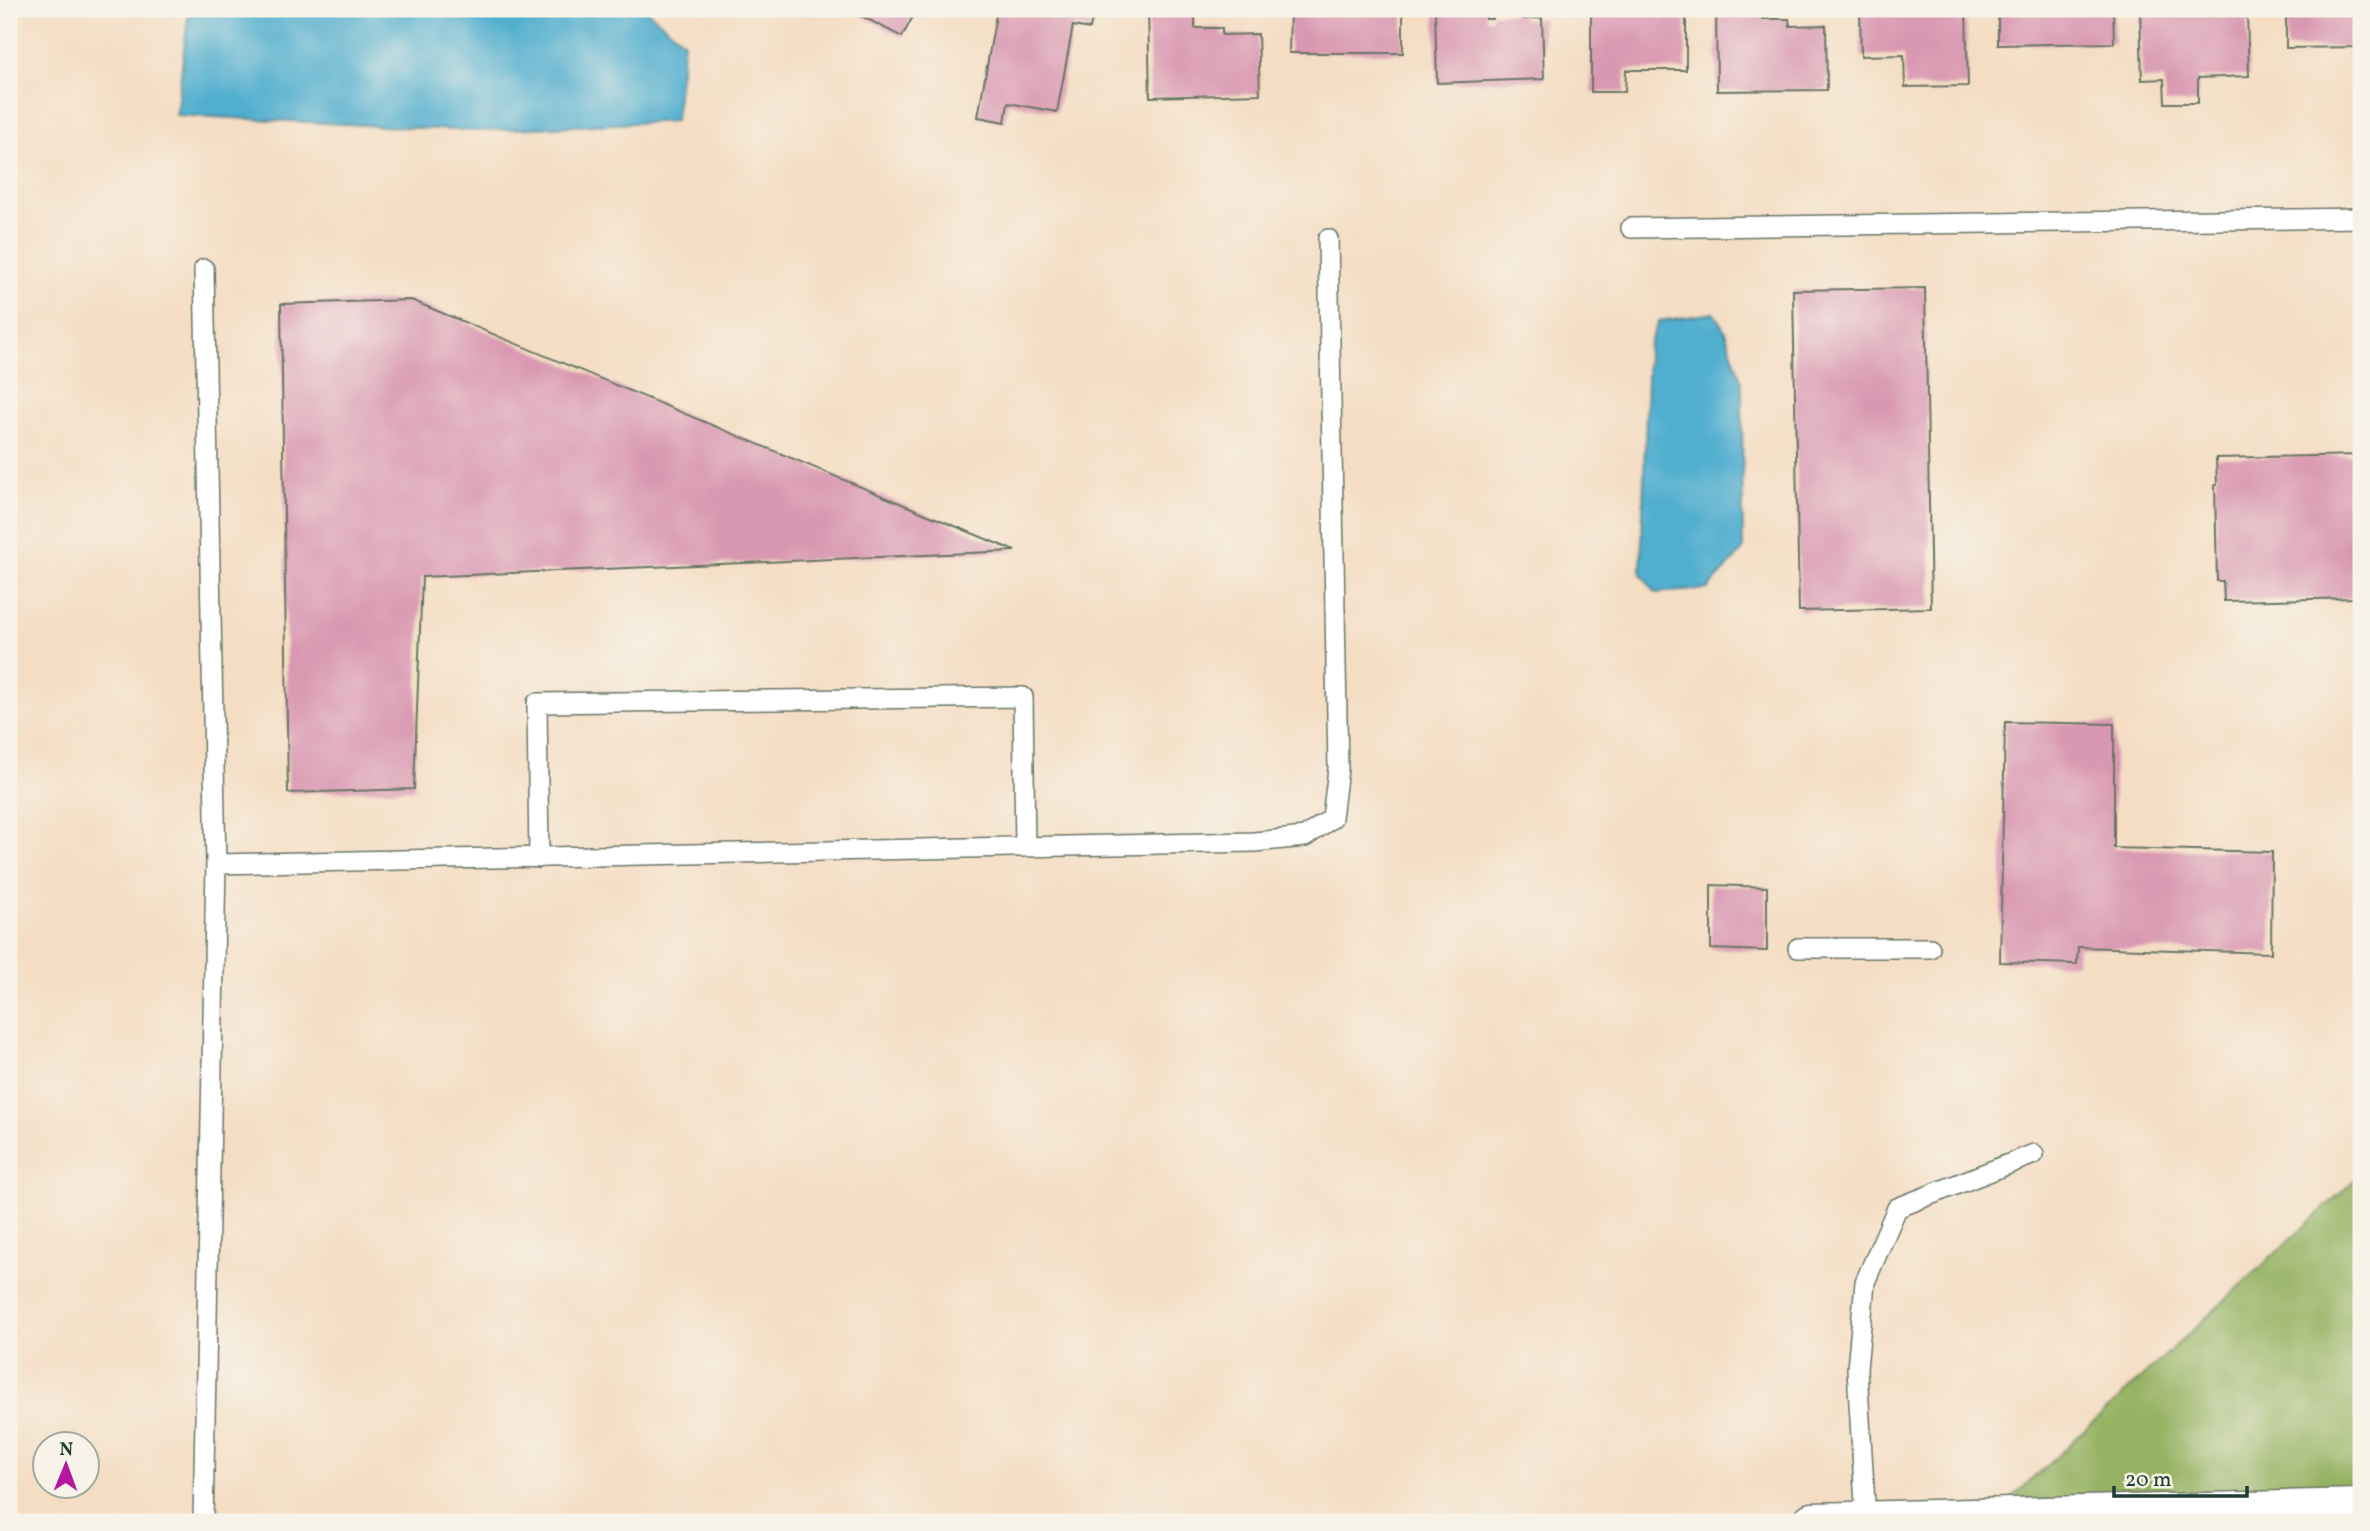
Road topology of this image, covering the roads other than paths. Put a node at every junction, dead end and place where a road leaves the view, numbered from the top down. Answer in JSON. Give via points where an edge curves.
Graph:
{"nodes":[{"id":1,"x":2361,"y":218,"type":"edge"},
{"id":2,"x":1631,"y":228,"type":"dead end"},
{"id":3,"x":1328,"y":239,"type":"dead end"},
{"id":4,"x":204,"y":269,"type":"dead end"},
{"id":5,"x":1025,"y":847,"type":"junction"},
{"id":6,"x":539,"y":858,"type":"junction"},
{"id":7,"x":216,"y":864,"type":"junction"},
{"id":8,"x":1798,"y":948,"type":"dead end"},
{"id":9,"x":1930,"y":948,"type":"dead end"},
{"id":10,"x":2034,"y":1154,"type":"dead end"},
{"id":11,"x":2361,"y":1508,"type":"edge"},
{"id":12,"x":1866,"y":1521,"type":"edge"},
{"id":13,"x":203,"y":1522,"type":"edge"},
{"id":14,"x":1812,"y":1522,"type":"edge"}],
"edges":[{"from":1,"to":2,"type":"lane"},
{"from":3,"to":5,"type":"lane","via":[[1338,769],[1332,818],[1305,837],[1254,842]]},
{"from":4,"to":7,"type":"lane"},
{"from":5,"to":6,"type":"lane"},
{"from":5,"to":6,"type":"lane","via":[[1023,697],[537,703]]},
{"from":6,"to":7,"type":"lane"},
{"from":7,"to":13,"type":"lane"},
{"from":8,"to":9,"type":"lane"},
{"from":10,"to":12,"type":"lane","via":[[1897,1208],[1865,1282],[1857,1369]]},
{"from":11,"to":12,"type":"street"},
{"from":12,"to":14,"type":"street"}]}
